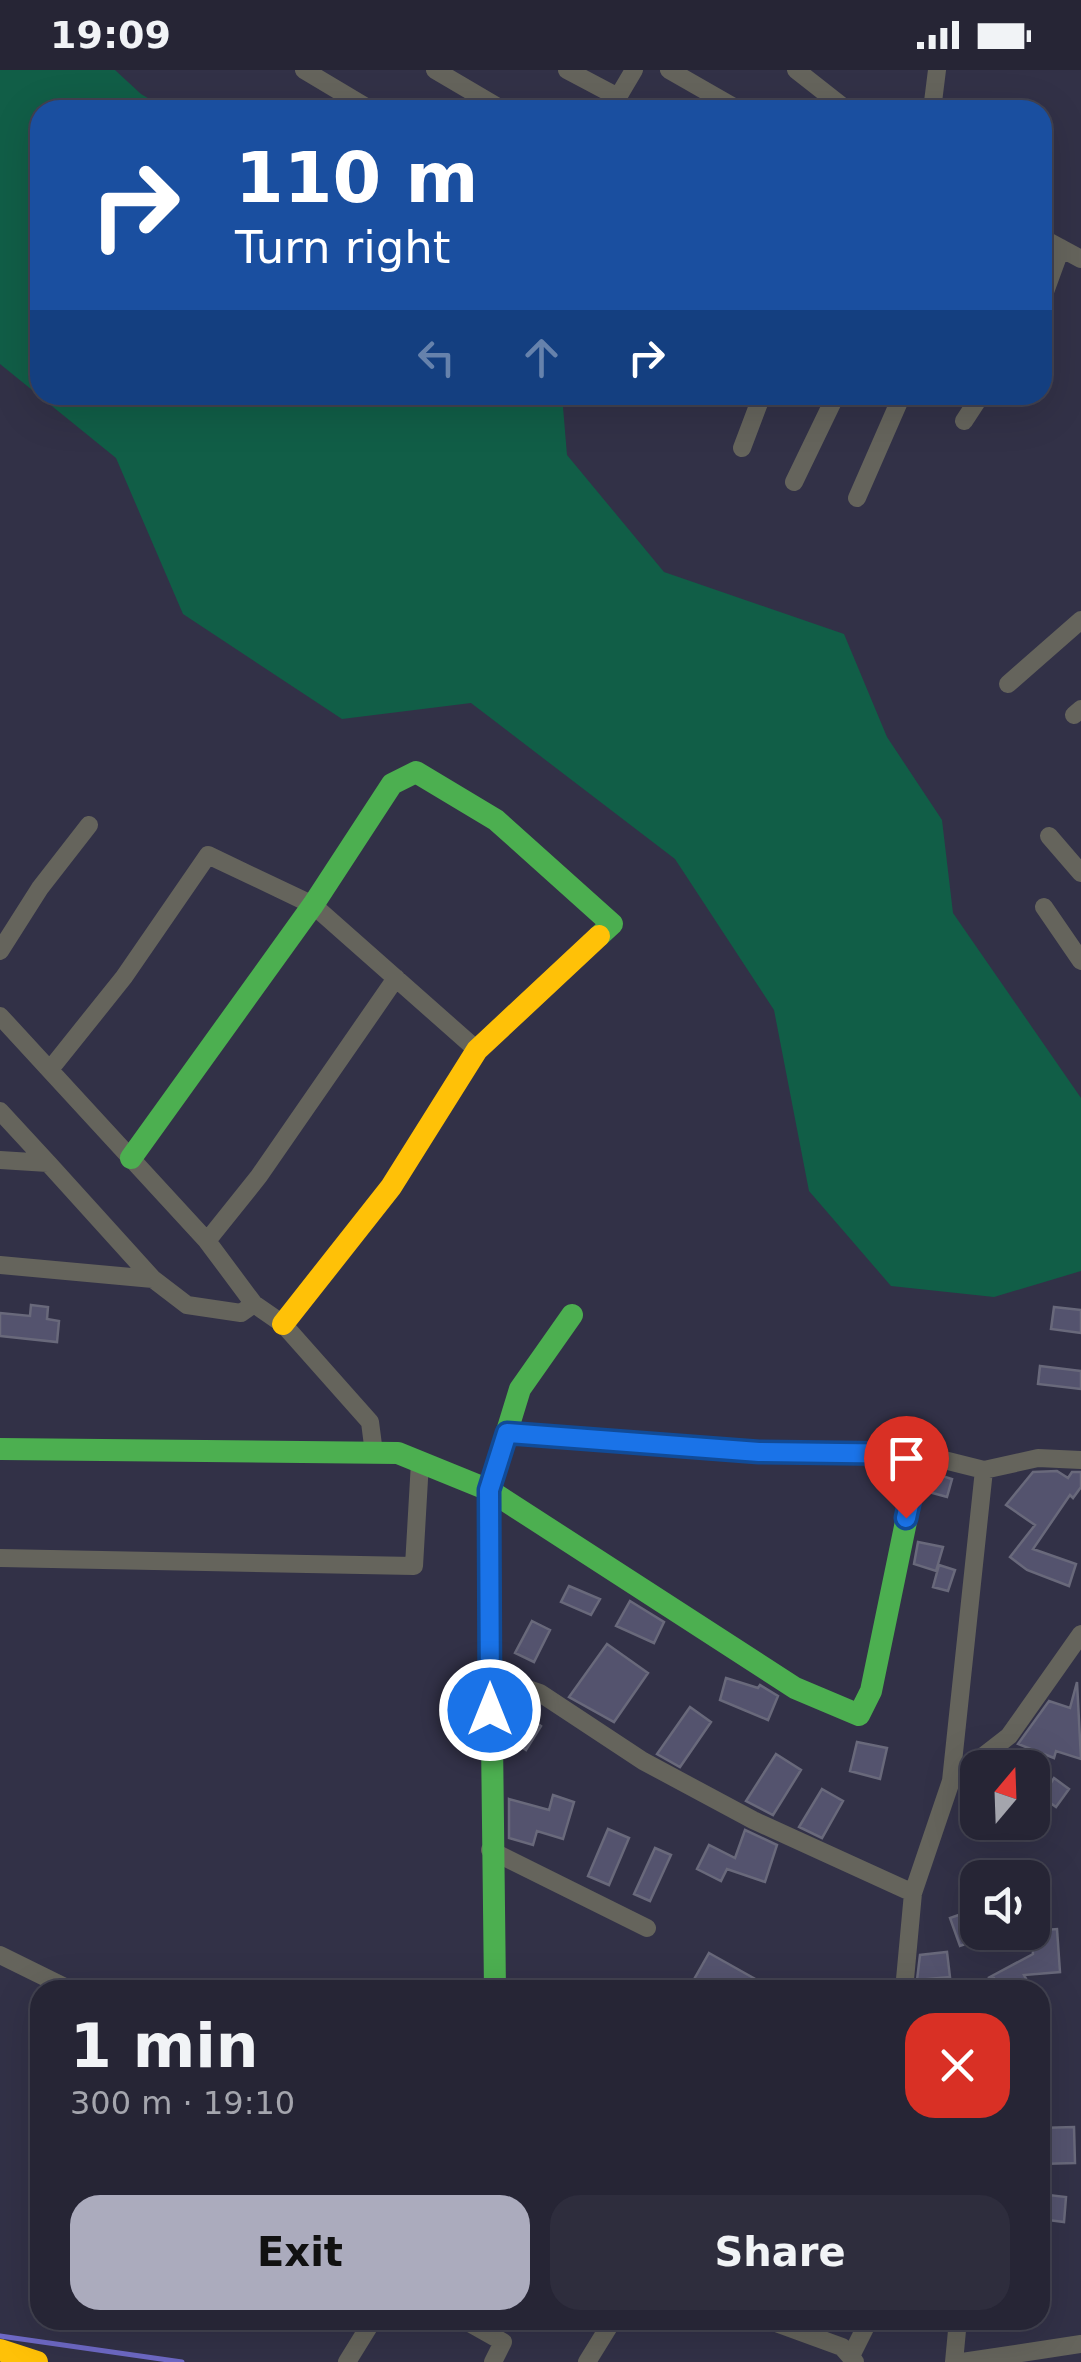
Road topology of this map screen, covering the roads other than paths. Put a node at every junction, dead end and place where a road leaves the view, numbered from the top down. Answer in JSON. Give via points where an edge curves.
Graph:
{"nodes":[{"id":1,"x":304,"y":70,"type":"edge"},
{"id":2,"x":436,"y":70,"type":"edge"},
{"id":3,"x":568,"y":70,"type":"edge"},
{"id":4,"x":634,"y":70,"type":"edge"},
{"id":5,"x":668,"y":70,"type":"edge"},
{"id":6,"x":796,"y":70,"type":"edge"},
{"id":7,"x":936,"y":70,"type":"edge"},
{"id":8,"x":701,"y":92,"type":"junction"},
{"id":9,"x":354,"y":100,"type":"edge"},
{"id":10,"x":486,"y":100,"type":"edge"},
{"id":11,"x":611,"y":100,"type":"edge"},
{"id":12,"x":619,"y":100,"type":"edge"},
{"id":13,"x":697,"y":100,"type":"edge"},
{"id":14,"x":725,"y":100,"type":"edge"},
{"id":15,"x":834,"y":100,"type":"edge"},
{"id":16,"x":933,"y":100,"type":"edge"},
{"id":17,"x":1052,"y":244,"type":"edge"},
{"id":18,"x":1060,"y":248,"type":"junction"},
{"id":19,"x":1081,"y":258,"type":"edge"},
{"id":20,"x":1052,"y":271,"type":"edge"},
{"id":21,"x":758,"y":405,"type":"edge"},
{"id":22,"x":831,"y":405,"type":"edge"},
{"id":23,"x":898,"y":405,"type":"edge"},
{"id":24,"x":974,"y":405,"type":"edge"},
{"id":25,"x":964,"y":420,"type":"dead end"},
{"id":26,"x":742,"y":448,"type":"dead end"},
{"id":27,"x":794,"y":482,"type":"dead end"},
{"id":28,"x":857,"y":498,"type":"dead end"},
{"id":29,"x":1081,"y":620,"type":"edge"},
{"id":30,"x":1008,"y":684,"type":"dead end"},
{"id":31,"x":89,"y":826,"type":"dead end"},
{"id":32,"x":1049,"y":836,"type":"dead end"},
{"id":33,"x":1081,"y":873,"type":"edge"},
{"id":34,"x":314,"y":904,"type":"junction"},
{"id":35,"x":1044,"y":908,"type":"dead end"},
{"id":36,"x":0,"y":952,"type":"edge"},
{"id":37,"x":1081,"y":961,"type":"edge"},
{"id":38,"x":396,"y":978,"type":"junction"},
{"id":39,"x":0,"y":1016,"type":"edge"},
{"id":40,"x":477,"y":1050,"type":"junction"},
{"id":41,"x":52,"y":1068,"type":"junction"},
{"id":42,"x":0,"y":1111,"type":"edge"},
{"id":43,"x":131,"y":1158,"type":"junction"},
{"id":44,"x":0,"y":1160,"type":"edge"},
{"id":45,"x":48,"y":1163,"type":"junction"},
{"id":46,"x":207,"y":1241,"type":"junction"},
{"id":47,"x":0,"y":1265,"type":"edge"},
{"id":48,"x":153,"y":1278,"type":"junction"},
{"id":49,"x":254,"y":1304,"type":"junction"},
{"id":50,"x":572,"y":1314,"type":"dead end"},
{"id":51,"x":283,"y":1324,"type":"junction"},
{"id":52,"x":507,"y":1433,"type":"junction"},
{"id":53,"x":0,"y":1448,"type":"edge"},
{"id":54,"x":374,"y":1453,"type":"junction"},
{"id":55,"x":920,"y":1454,"type":"junction"},
{"id":56,"x":1081,"y":1460,"type":"edge"},
{"id":57,"x":420,"y":1462,"type":"junction"},
{"id":58,"x":984,"y":1470,"type":"junction"},
{"id":59,"x":489,"y":1490,"type":"junction"},
{"id":60,"x":0,"y":1558,"type":"edge"},
{"id":61,"x":1081,"y":1634,"type":"edge"},
{"id":62,"x":490,"y":1676,"type":"junction"},
{"id":63,"x":951,"y":1781,"type":"junction"},
{"id":64,"x":490,"y":1850,"type":"junction"},
{"id":65,"x":913,"y":1893,"type":"junction"},
{"id":66,"x":647,"y":1928,"type":"dead end"},
{"id":67,"x":0,"y":1954,"type":"edge"},
{"id":68,"x":51,"y":1980,"type":"edge"},
{"id":69,"x":495,"y":1980,"type":"edge"},
{"id":70,"x":905,"y":1980,"type":"edge"},
{"id":71,"x":367,"y":2330,"type":"edge"},
{"id":72,"x":482,"y":2330,"type":"edge"},
{"id":73,"x":607,"y":2330,"type":"edge"},
{"id":74,"x":790,"y":2330,"type":"edge"},
{"id":75,"x":865,"y":2330,"type":"edge"},
{"id":76,"x":957,"y":2330,"type":"edge"},
{"id":77,"x":1081,"y":2344,"type":"edge"},
{"id":78,"x":0,"y":2350,"type":"edge"},
{"id":79,"x":853,"y":2358,"type":"edge"},
{"id":80,"x":37,"y":2362,"type":"edge"},
{"id":81,"x":346,"y":2362,"type":"edge"},
{"id":82,"x":493,"y":2362,"type":"edge"},
{"id":83,"x":587,"y":2362,"type":"edge"},
{"id":84,"x":954,"y":2362,"type":"edge"},
{"id":85,"x":962,"y":2362,"type":"edge"}],
"edges":[{"from":1,"to":9,"type":"street"},
{"from":2,"to":10,"type":"street"},
{"from":3,"to":11,"type":"street"},
{"from":4,"to":12,"type":"street"},
{"from":5,"to":8,"type":"street"},
{"from":6,"to":15,"type":"street"},
{"from":7,"to":16,"type":"street"},
{"from":8,"to":13,"type":"street"},
{"from":8,"to":14,"type":"street"},
{"from":17,"to":18,"type":"street"},
{"from":18,"to":19,"type":"street"},
{"from":18,"to":20,"type":"street"},
{"from":21,"to":26,"type":"street"},
{"from":22,"to":27,"type":"street"},
{"from":23,"to":28,"type":"street"},
{"from":24,"to":25,"type":"street"},
{"from":29,"to":30,"type":"street"},
{"from":31,"to":36,"type":"street"},
{"from":32,"to":33,"type":"street"},
{"from":34,"to":38,"type":"street"},
{"from":34,"to":40,"type":"street","via":[[392,784],[416,772],[496,820],[612,924]]},
{"from":34,"to":41,"type":"street","via":[[208,855]]},
{"from":34,"to":43,"type":"street"},
{"from":35,"to":37,"type":"street"},
{"from":38,"to":40,"type":"street"},
{"from":38,"to":46,"type":"street"},
{"from":39,"to":41,"type":"street"},
{"from":40,"to":51,"type":"street","via":[[390,1187]]},
{"from":41,"to":43,"type":"street"},
{"from":42,"to":45,"type":"street"},
{"from":43,"to":46,"type":"street"},
{"from":44,"to":45,"type":"street"},
{"from":45,"to":48,"type":"street"},
{"from":46,"to":49,"type":"street"},
{"from":47,"to":48,"type":"street"},
{"from":48,"to":49,"type":"street","via":[[187,1306],[241,1313]]},
{"from":49,"to":51,"type":"street"},
{"from":50,"to":52,"type":"street","via":[[520,1390]]},
{"from":51,"to":54,"type":"street","via":[[370,1422]]},
{"from":52,"to":55,"type":"street","via":[[759,1452]]},
{"from":52,"to":59,"type":"street"},
{"from":53,"to":54,"type":"street"},
{"from":54,"to":57,"type":"street"},
{"from":55,"to":58,"type":"street"},
{"from":55,"to":59,"type":"street","via":[[871,1692],[859,1715],[795,1688]]},
{"from":56,"to":58,"type":"street","via":[[1038,1458]]},
{"from":57,"to":59,"type":"street"},
{"from":57,"to":60,"type":"street","via":[[414,1566]]},
{"from":58,"to":63,"type":"street"},
{"from":59,"to":62,"type":"street"},
{"from":61,"to":63,"type":"street","via":[[1009,1736]]},
{"from":62,"to":64,"type":"street"},
{"from":62,"to":65,"type":"street","via":[[540,1693],[642,1760],[753,1820]]},
{"from":63,"to":65,"type":"street"},
{"from":64,"to":66,"type":"street"},
{"from":64,"to":69,"type":"street"},
{"from":65,"to":70,"type":"street"},
{"from":67,"to":68,"type":"street"},
{"from":71,"to":81,"type":"street"},
{"from":72,"to":82,"type":"street","via":[[503,2342]]},
{"from":73,"to":83,"type":"street"},
{"from":74,"to":79,"type":"street"},
{"from":75,"to":79,"type":"street"},
{"from":76,"to":84,"type":"street"},
{"from":77,"to":85,"type":"street"},
{"from":78,"to":80,"type":"street"}]}
